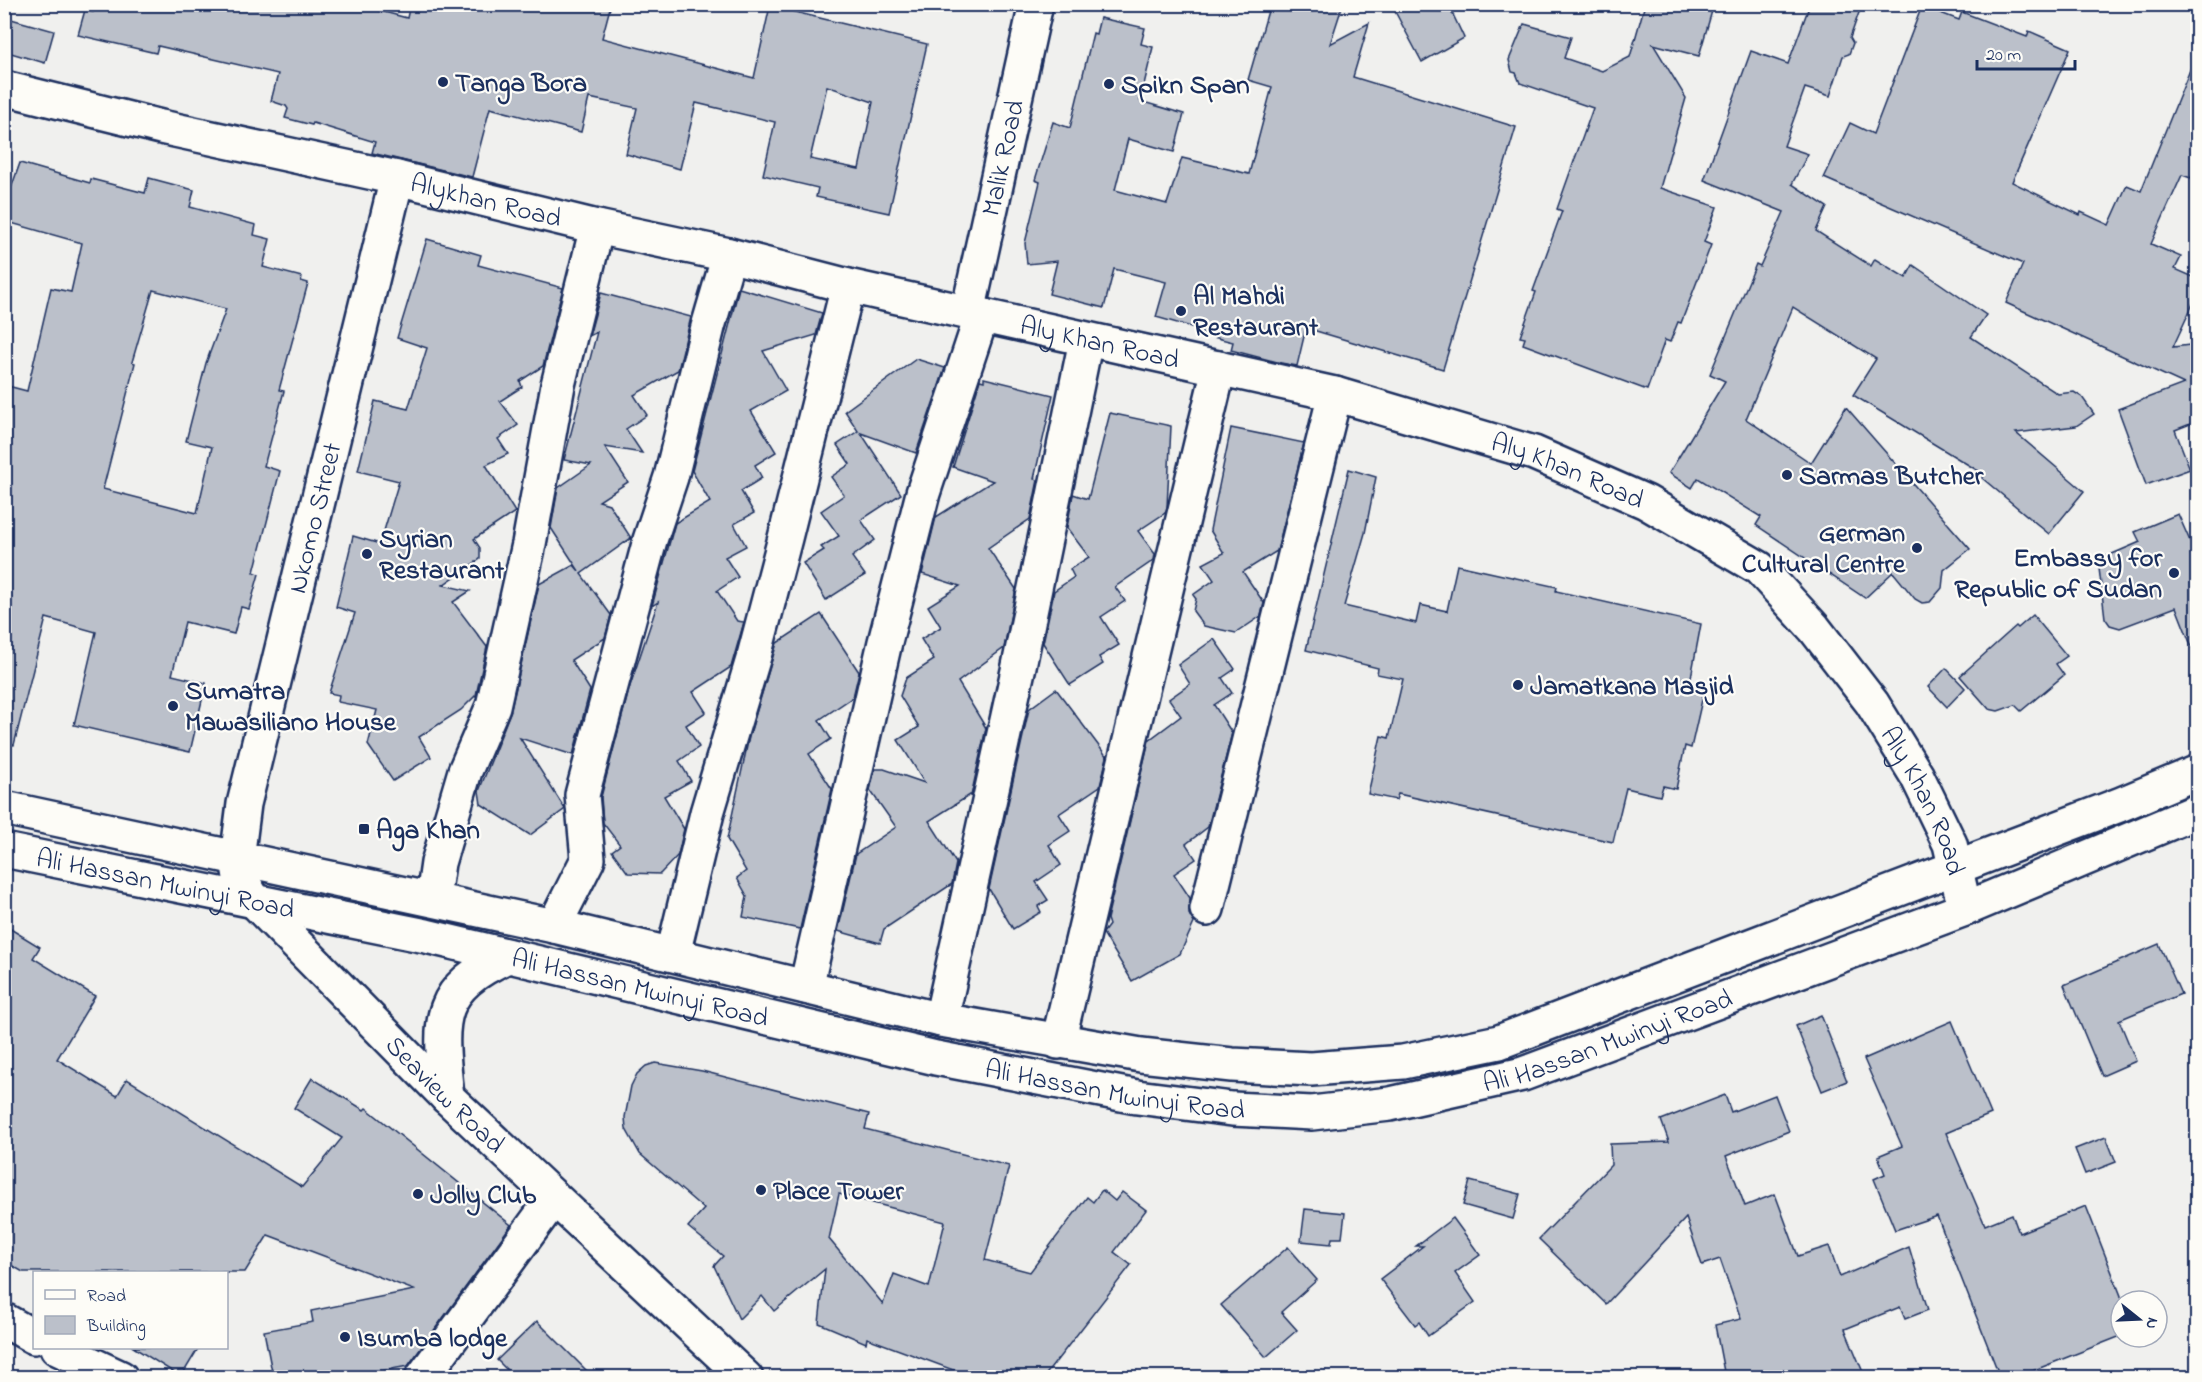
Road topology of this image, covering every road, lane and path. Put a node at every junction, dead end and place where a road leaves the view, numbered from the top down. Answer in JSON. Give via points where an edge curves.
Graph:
{"nodes":[{"id":1,"x":1036,"y":4,"type":"edge"},
{"id":2,"x":4,"y":88,"type":"edge"},
{"id":3,"x":397,"y":178,"type":"junction"},
{"id":4,"x":597,"y":227,"type":"junction"},
{"id":5,"x":729,"y":255,"type":"junction"},
{"id":6,"x":848,"y":286,"type":"junction"},
{"id":7,"x":975,"y":314,"type":"junction"},
{"id":8,"x":1086,"y":339,"type":"junction"},
{"id":9,"x":1218,"y":368,"type":"junction"},
{"id":10,"x":1335,"y":394,"type":"junction"},
{"id":11,"x":2198,"y":772,"type":"edge"},
{"id":12,"x":4,"y":808,"type":"edge"},
{"id":13,"x":2198,"y":811,"type":"edge"},
{"id":14,"x":4,"y":850,"type":"edge"},
{"id":15,"x":237,"y":860,"type":"junction"},
{"id":16,"x":1955,"y":867,"type":"junction"},
{"id":17,"x":433,"y":898,"type":"junction"},
{"id":18,"x":255,"y":902,"type":"junction"},
{"id":19,"x":1207,"y":909,"type":"dead end"},
{"id":20,"x":1965,"y":909,"type":"junction"},
{"id":21,"x":554,"y":926,"type":"junction"},
{"id":22,"x":673,"y":954,"type":"junction"},
{"id":23,"x":508,"y":956,"type":"junction"},
{"id":24,"x":806,"y":987,"type":"junction"},
{"id":25,"x":941,"y":1020,"type":"junction"},
{"id":26,"x":1058,"y":1042,"type":"junction"},
{"id":27,"x":447,"y":1097,"type":"junction"},
{"id":28,"x":554,"y":1198,"type":"junction"},
{"id":29,"x":4,"y":1320,"type":"edge"},
{"id":30,"x":33,"y":1336,"type":"edge"},
{"id":31,"x":61,"y":1349,"type":"edge"},
{"id":32,"x":121,"y":1377,"type":"edge"},
{"id":33,"x":422,"y":1377,"type":"edge"},
{"id":34,"x":746,"y":1377,"type":"edge"}],
"edges":[{"from":1,"to":7,"type":"main road","name":"Malik Road"},
{"from":2,"to":3,"type":"main road","name":"Alykhan Road"},
{"from":3,"to":4,"type":"main road","name":"Alykhan Road"},
{"from":3,"to":15,"type":"main road","name":"Nkomo Street","via":[[244,804]]},
{"from":4,"to":5,"type":"main road","name":"Alykhan Road"},
{"from":4,"to":17,"type":"main road","via":[[558,385],[529,544],[493,706],[465,771],[438,863]]},
{"from":5,"to":6,"type":"main road","name":"Alykhan Road"},
{"from":5,"to":21,"type":"main road","via":[[582,795],[588,859]]},
{"from":6,"to":7,"type":"main road","name":"Alykhan Road"},
{"from":6,"to":22,"type":"main road"},
{"from":7,"to":8,"type":"main road","name":"Aly Khan Road"},
{"from":7,"to":24,"type":"main road","name":"Malik Road","via":[[923,493]]},
{"from":8,"to":9,"type":"main road","name":"Aly Khan Road"},
{"from":8,"to":25,"type":"main road"},
{"from":9,"to":10,"type":"main road","name":"Aly Khan Road"},
{"from":9,"to":26,"type":"main road"},
{"from":10,"to":16,"type":"main road","name":"Aly Khan Road","via":[[1534,453],[1646,502],[1759,568],[1814,627],[1872,703],[1917,776],[1950,844]]},
{"from":10,"to":19,"type":"main road"},
{"from":11,"to":16,"type":"main road","name":"Ali Hassan Mwinyi Road"},
{"from":12,"to":15,"type":"main road","name":"Ali Hassan Mwinyi Road"},
{"from":13,"to":20,"type":"main road","name":"Ali Hassan Mwinyi Road"},
{"from":14,"to":18,"type":"main road","name":"Ali Hassan Mwinyi Road"},
{"from":15,"to":17,"type":"main road","name":"Ali Hassan Mwinyi Road"},
{"from":15,"to":18,"type":"main road","name":"Seaview Road","via":[[240,877]]},
{"from":16,"to":20,"type":"main road","name":"Aly Khan Road"},
{"from":16,"to":26,"type":"main road","name":"Ali Hassan Mwinyi Road","via":[[1499,1042],[1403,1062],[1311,1069],[1232,1065]]},
{"from":17,"to":21,"type":"main road","name":"Ali Hassan Mwinyi Road"},
{"from":18,"to":23,"type":"main road","name":"Ali Hassan Mwinyi Road"},
{"from":18,"to":27,"type":"main road","name":"Seaview Road"},
{"from":20,"to":23,"type":"main road","name":"Ali Hassan Mwinyi Road","via":[[1523,1074],[1390,1104],[1312,1113],[1232,1109],[1050,1081],[936,1058]]},
{"from":21,"to":22,"type":"main road","name":"Ali Hassan Mwinyi Road"},
{"from":22,"to":24,"type":"main road","name":"Ali Hassan Mwinyi Road"},
{"from":23,"to":27,"type":"main road","via":[[465,980],[445,1012],[442,1034]]},
{"from":24,"to":25,"type":"main road","name":"Ali Hassan Mwinyi Road"},
{"from":25,"to":26,"type":"main road","name":"Ali Hassan Mwinyi Road"},
{"from":27,"to":28,"type":"main road","name":"Seaview Road"},
{"from":28,"to":33,"type":"main road"},
{"from":28,"to":34,"type":"main road","name":"Seaview Road"},
{"from":29,"to":30,"type":"main road"},
{"from":31,"to":32,"type":"main road"}]}
